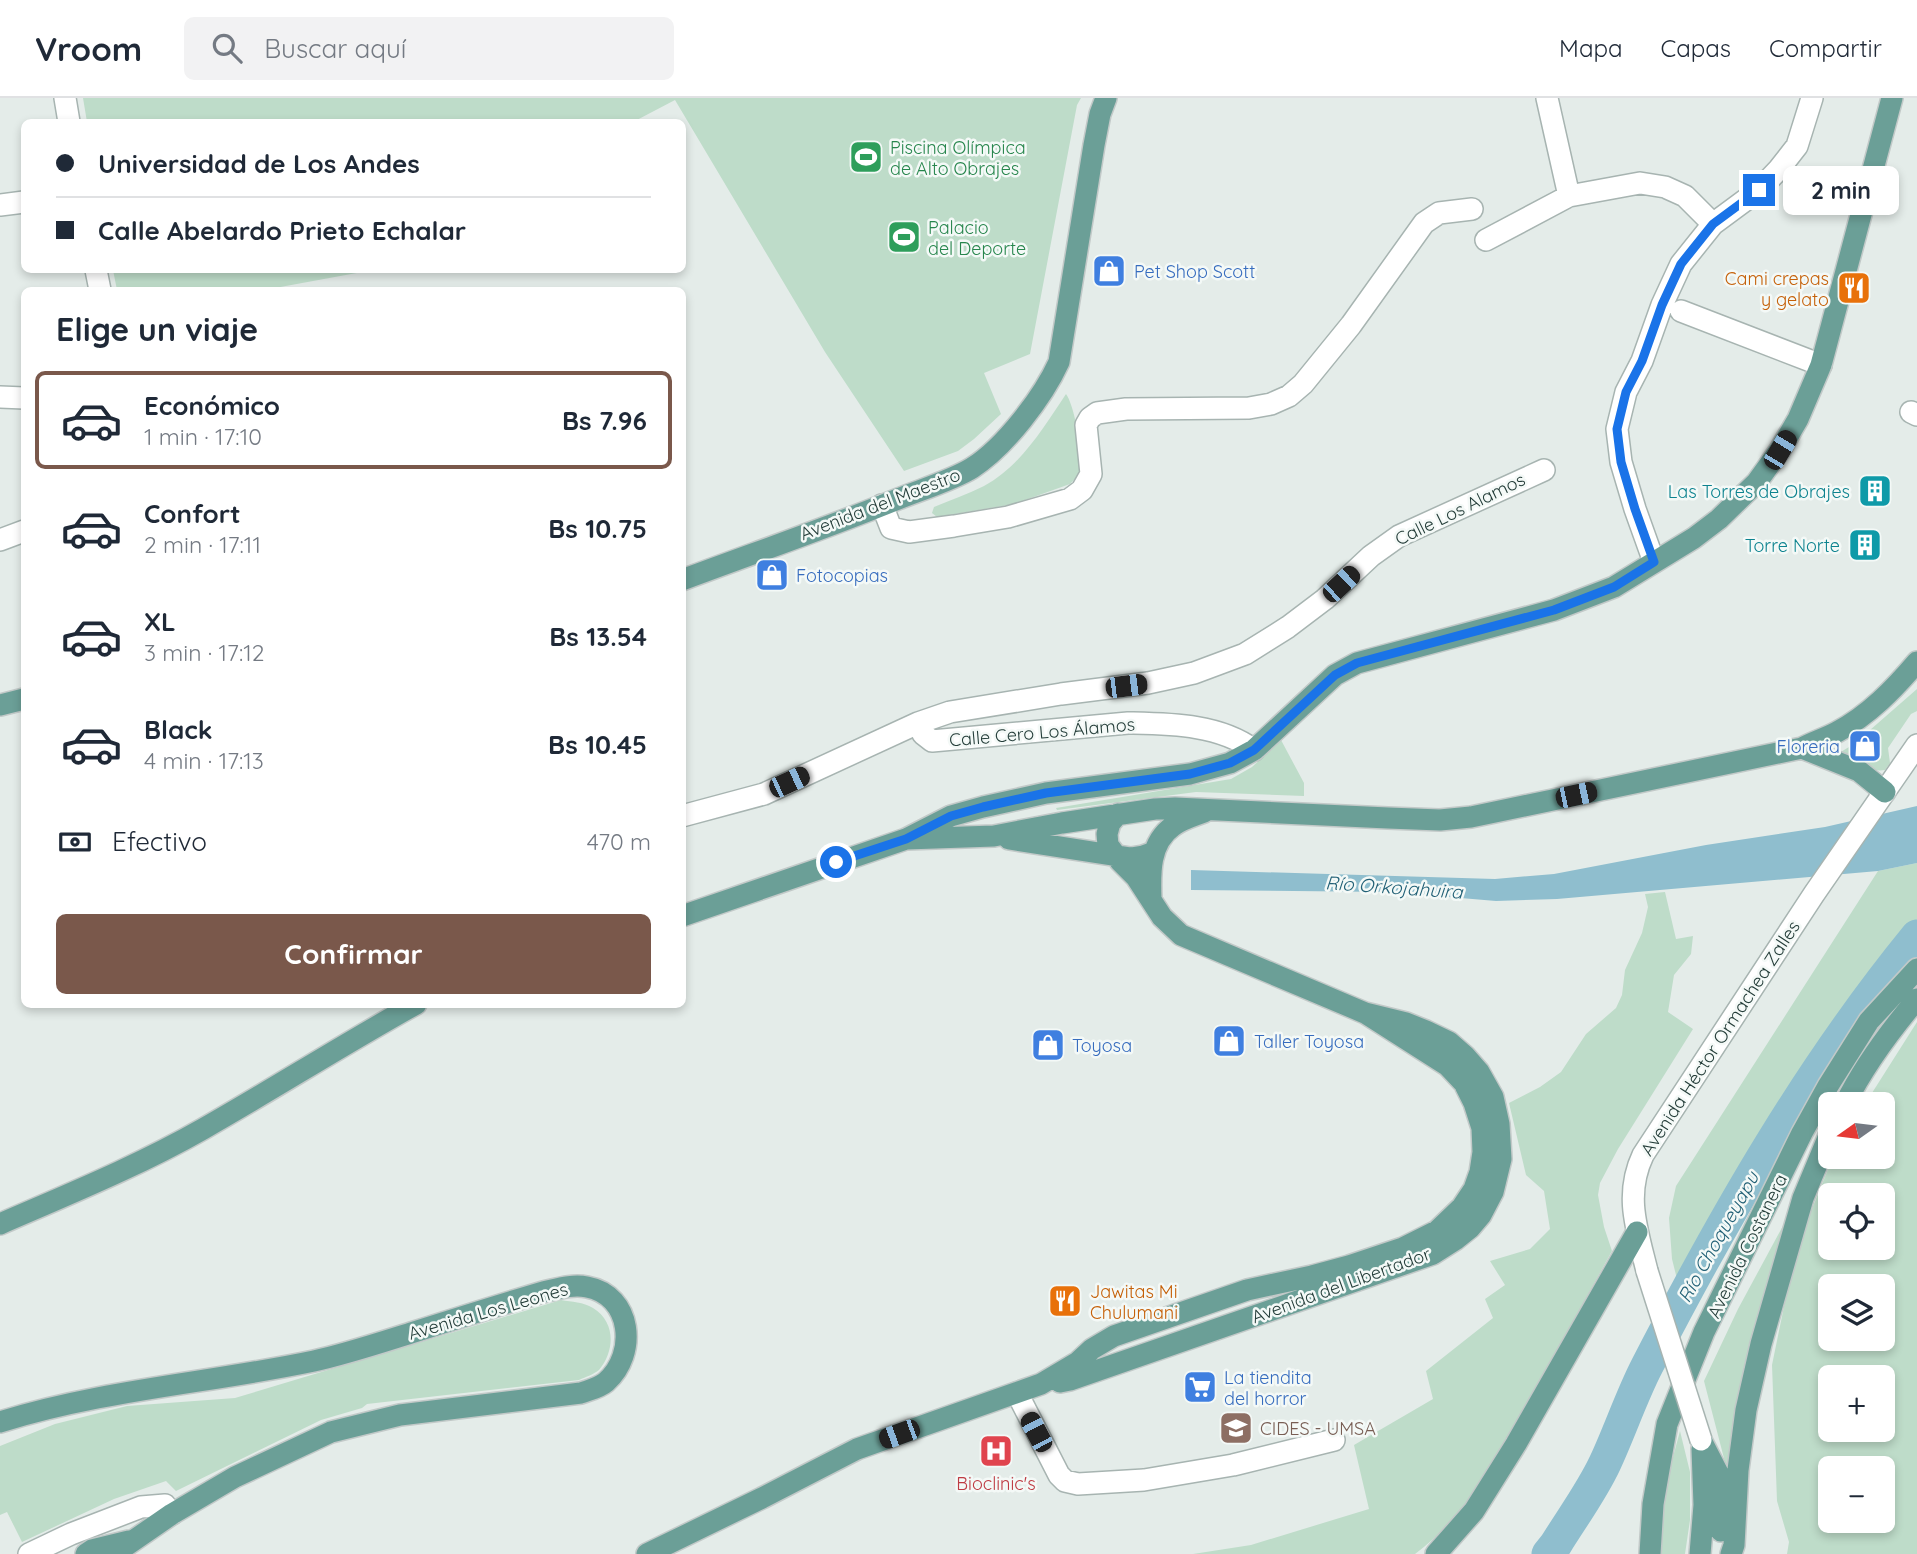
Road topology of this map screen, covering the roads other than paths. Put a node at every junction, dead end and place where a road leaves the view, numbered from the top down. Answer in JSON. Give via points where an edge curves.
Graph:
{"nodes":[{"id":1,"x":65,"y":98,"type":"edge"},
{"id":2,"x":1106,"y":98,"type":"edge"},
{"id":3,"x":1547,"y":98,"type":"edge"},
{"id":4,"x":1812,"y":98,"type":"edge"},
{"id":5,"x":1892,"y":98,"type":"edge"},
{"id":6,"x":68,"y":119,"type":"edge"},
{"id":7,"x":1569,"y":196,"type":"junction"},
{"id":8,"x":21,"y":202,"type":"edge"},
{"id":9,"x":0,"y":205,"type":"edge"},
{"id":10,"x":1472,"y":209,"type":"dead end"},
{"id":11,"x":1713,"y":224,"type":"junction"},
{"id":12,"x":1486,"y":240,"type":"dead end"},
{"id":13,"x":1681,"y":311,"type":"dead end"},
{"id":14,"x":1821,"y":365,"type":"junction"},
{"id":15,"x":0,"y":397,"type":"edge"},
{"id":16,"x":21,"y":398,"type":"edge"},
{"id":17,"x":1544,"y":470,"type":"dead end"},
{"id":18,"x":882,"y":505,"type":"junction"},
{"id":19,"x":21,"y":532,"type":"edge"},
{"id":20,"x":0,"y":540,"type":"edge"},
{"id":21,"x":1656,"y":561,"type":"junction"},
{"id":22,"x":686,"y":578,"type":"edge"},
{"id":23,"x":1917,"y":662,"type":"edge"},
{"id":24,"x":21,"y":700,"type":"edge"},
{"id":25,"x":0,"y":705,"type":"edge"},
{"id":26,"x":918,"y":723,"type":"junction"},
{"id":27,"x":1917,"y":745,"type":"edge"},
{"id":28,"x":1802,"y":748,"type":"junction"},
{"id":29,"x":1254,"y":750,"type":"junction"},
{"id":30,"x":1885,"y":792,"type":"junction"},
{"id":31,"x":1212,"y":808,"type":"junction"},
{"id":32,"x":1118,"y":814,"type":"junction"},
{"id":33,"x":686,"y":815,"type":"edge"},
{"id":34,"x":994,"y":836,"type":"junction"},
{"id":35,"x":906,"y":839,"type":"junction"},
{"id":36,"x":1154,"y":852,"type":"junction"},
{"id":37,"x":1113,"y":854,"type":"junction"},
{"id":38,"x":1151,"y":899,"type":"junction"},
{"id":39,"x":686,"y":915,"type":"edge"},
{"id":40,"x":1917,"y":969,"type":"edge"},
{"id":41,"x":1917,"y":999,"type":"edge"},
{"id":42,"x":409,"y":1008,"type":"edge"},
{"id":43,"x":1851,"y":1092,"type":"edge"},
{"id":44,"x":1818,"y":1162,"type":"edge"},
{"id":45,"x":0,"y":1224,"type":"edge"},
{"id":46,"x":1637,"y":1232,"type":"junction"},
{"id":47,"x":1017,"y":1393,"type":"junction"},
{"id":48,"x":0,"y":1422,"type":"edge"},
{"id":49,"x":1334,"y":1440,"type":"dead end"},
{"id":50,"x":1702,"y":1440,"type":"junction"},
{"id":51,"x":172,"y":1514,"type":"junction"},
{"id":52,"x":131,"y":1547,"type":"edge"},
{"id":53,"x":29,"y":1554,"type":"edge"},
{"id":54,"x":86,"y":1554,"type":"edge"},
{"id":55,"x":114,"y":1554,"type":"edge"},
{"id":56,"x":647,"y":1554,"type":"edge"},
{"id":57,"x":1436,"y":1554,"type":"edge"},
{"id":58,"x":1650,"y":1554,"type":"edge"},
{"id":59,"x":1700,"y":1554,"type":"edge"},
{"id":60,"x":1722,"y":1554,"type":"edge"},
{"id":61,"x":1731,"y":1554,"type":"edge"}],
"edges":[{"from":1,"to":6,"type":"street"},
{"from":2,"to":18,"type":"main road","name":"Avenida del Maestro","via":[[1094,145],[1059,362],[1051,380],[994,452],[970,469]]},
{"from":3,"to":7,"type":"street"},
{"from":4,"to":11,"type":"street","via":[[1797,146],[1779,169]]},
{"from":5,"to":14,"type":"main road"},
{"from":7,"to":11,"type":"street","via":[[1640,183],[1665,187],[1685,196]]},
{"from":7,"to":12,"type":"street"},
{"from":8,"to":9,"type":"street"},
{"from":10,"to":18,"type":"street","via":[[1439,214],[1424,223],[1351,325],[1289,396],[1249,408],[1097,413],[1086,425],[1091,474],[1082,490],[1070,499],[1008,517],[909,532],[891,528]]},
{"from":11,"to":21,"type":"street","via":[[1681,264],[1626,392],[1617,429],[1621,462]]},
{"from":13,"to":14,"type":"street"},
{"from":14,"to":21,"type":"main road","via":[[1798,419],[1757,482],[1703,532]]},
{"from":15,"to":16,"type":"street"},
{"from":17,"to":26,"type":"street","name":"Calle Los Alamos","via":[[1399,536],[1325,598],[1245,654],[1194,673],[1148,683],[950,712]]},
{"from":18,"to":22,"type":"main road","name":"Avenida del Maestro"},
{"from":19,"to":20,"type":"street"},
{"from":21,"to":29,"type":"main road","via":[[1614,587],[1554,610],[1357,663],[1335,675]]},
{"from":23,"to":28,"type":"main road","via":[[1857,720]]},
{"from":24,"to":25,"type":"main road"},
{"from":26,"to":29,"type":"street","name":"Calle Cero Los Álamos","via":[[932,741],[1159,723],[1223,732]]},
{"from":26,"to":33,"type":"street","name":"Calle Los Alamos","via":[[764,794]]},
{"from":27,"to":30,"type":"street","name":"Avenida Héctor Ormachea Zalles"},
{"from":28,"to":30,"type":"main road","via":[[1859,771]]},
{"from":28,"to":31,"type":"main road","via":[[1471,817],[1440,820]]},
{"from":29,"to":35,"type":"main road","via":[[1230,763],[1190,774],[1046,793],[983,807],[951,816]]},
{"from":30,"to":46,"type":"street","name":"Avenida Héctor Ormachea Zalles","via":[[1643,1155],[1632,1193]]},
{"from":31,"to":32,"type":"main road"},
{"from":31,"to":36,"type":"main road","via":[[1171,826]]},
{"from":32,"to":34,"type":"main road"},
{"from":32,"to":37,"type":"main road","via":[[1107,834]]},
{"from":34,"to":35,"type":"main road"},
{"from":34,"to":37,"type":"main road"},
{"from":35,"to":39,"type":"main road"},
{"from":36,"to":37,"type":"main road","via":[[1131,858]]},
{"from":36,"to":38,"type":"main road"},
{"from":37,"to":38,"type":"main road","name":"Avenida del Libertador"},
{"from":38,"to":47,"type":"main road","name":"Avenida del Libertador","via":[[1181,934],[1365,1013],[1406,1023],[1449,1042],[1479,1072],[1493,1097],[1501,1158],[1493,1192],[1481,1215],[1433,1254],[1070,1380]]},
{"from":40,"to":58,"type":"main road","name":"Avenida Costanera","via":[[1869,1021],[1828,1086],[1704,1332],[1667,1424],[1653,1504]]},
{"from":41,"to":43,"type":"main road","via":[[1892,1027]]},
{"from":42,"to":45,"type":"main road","via":[[202,1129]]},
{"from":44,"to":61,"type":"main road","name":"Avenida Costanera","via":[[1779,1278],[1745,1410]]},
{"from":46,"to":50,"type":"street","name":"Avenida Héctor Ormachea Zalles","bridge":true},
{"from":46,"to":57,"type":"main road","via":[[1474,1511]]},
{"from":47,"to":49,"type":"street","via":[[1059,1475],[1077,1484],[1144,1480],[1233,1465]]},
{"from":47,"to":56,"type":"main road","name":"Avenida del Libertador","via":[[857,1449]]},
{"from":48,"to":51,"type":"main road","name":"Avenida Los Leones","via":[[99,1397],[317,1360],[569,1286],[599,1290],[622,1315],[627,1334],[625,1354],[603,1384],[580,1393],[400,1415],[331,1432],[234,1477]]},
{"from":50,"to":59,"type":"main road"},
{"from":50,"to":60,"type":"main road","via":[[1718,1475]]},
{"from":51,"to":52,"type":"main road","name":"Avenida Los Leones"},
{"from":51,"to":53,"type":"street","via":[[165,1505],[141,1507]]},
{"from":52,"to":54,"type":"main road"},
{"from":52,"to":55,"type":"main road","name":"Avenida Los Leones"}]}
